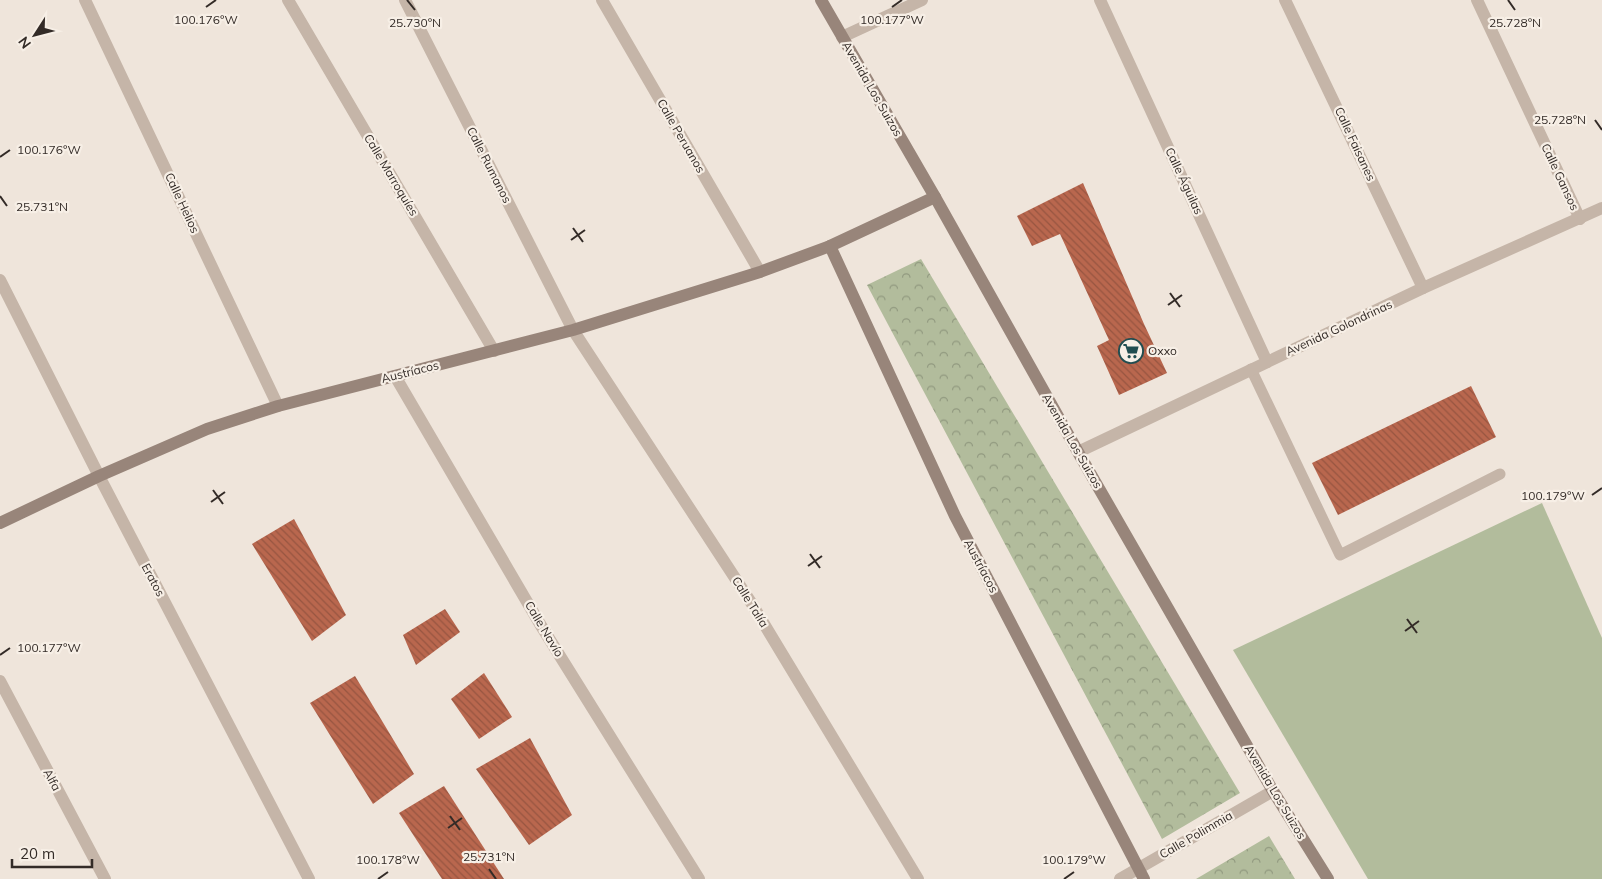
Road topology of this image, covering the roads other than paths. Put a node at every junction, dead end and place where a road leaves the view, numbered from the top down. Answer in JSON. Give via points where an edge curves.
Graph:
{"nodes":[{"id":1,"x":85,"y":0,"type":"edge"},
{"id":2,"x":288,"y":0,"type":"edge"},
{"id":3,"x":405,"y":0,"type":"edge"},
{"id":4,"x":602,"y":0,"type":"edge"},
{"id":5,"x":821,"y":0,"type":"edge"},
{"id":6,"x":922,"y":0,"type":"edge"},
{"id":7,"x":1100,"y":0,"type":"edge"},
{"id":8,"x":1285,"y":0,"type":"edge"},
{"id":9,"x":1477,"y":0,"type":"edge"},
{"id":10,"x":842,"y":38,"type":"junction"},
{"id":11,"x":935,"y":197,"type":"junction"},
{"id":12,"x":1602,"y":208,"type":"edge"},
{"id":13,"x":1580,"y":219,"type":"junction"},
{"id":14,"x":830,"y":246,"type":"junction"},
{"id":15,"x":760,"y":272,"type":"junction"},
{"id":16,"x":0,"y":280,"type":"edge"},
{"id":17,"x":1423,"y":288,"type":"junction"},
{"id":18,"x":573,"y":330,"type":"junction"},
{"id":19,"x":494,"y":350,"type":"junction"},
{"id":20,"x":1267,"y":362,"type":"junction"},
{"id":21,"x":1251,"y":369,"type":"junction"},
{"id":22,"x":395,"y":376,"type":"junction"},
{"id":23,"x":278,"y":406,"type":"junction"},
{"id":24,"x":1078,"y":452,"type":"junction"},
{"id":25,"x":1500,"y":474,"type":"dead end"},
{"id":26,"x":98,"y":476,"type":"junction"},
{"id":27,"x":0,"y":523,"type":"edge"},
{"id":28,"x":0,"y":681,"type":"edge"},
{"id":29,"x":1273,"y":791,"type":"junction"},
{"id":30,"x":1141,"y":874,"type":"edge"},
{"id":31,"x":104,"y":879,"type":"edge"},
{"id":32,"x":309,"y":879,"type":"edge"},
{"id":33,"x":699,"y":879,"type":"edge"},
{"id":34,"x":918,"y":879,"type":"edge"},
{"id":35,"x":1120,"y":879,"type":"edge"},
{"id":36,"x":1328,"y":879,"type":"edge"}],
"edges":[{"from":1,"to":23,"type":"street","name":"Calle Helios"},
{"from":2,"to":19,"type":"street","name":"Calle Marroquíes"},
{"from":3,"to":18,"type":"street","name":"Calle Rumanos"},
{"from":4,"to":15,"type":"street","name":"Calle Peruanos"},
{"from":5,"to":10,"type":"street","name":"Avenida Los Suizos"},
{"from":6,"to":10,"type":"street"},
{"from":7,"to":20,"type":"street","name":"Calle Águilas"},
{"from":8,"to":17,"type":"street","name":"Calle Faisanes"},
{"from":9,"to":13,"type":"street","name":"Calle Gansos"},
{"from":10,"to":11,"type":"street","name":"Avenida Los Suizos"},
{"from":11,"to":14,"type":"street","name":"Austríacos"},
{"from":11,"to":24,"type":"street","name":"Avenida Los Suizos"},
{"from":12,"to":13,"type":"street","name":"Avenida Golondrinas"},
{"from":13,"to":17,"type":"street","name":"Avenida Golondrinas"},
{"from":14,"to":15,"type":"street","name":"Austríacos"},
{"from":14,"to":30,"type":"street","name":"Austríacos","via":[[955,516]]},
{"from":15,"to":18,"type":"street","name":"Austríacos"},
{"from":16,"to":26,"type":"street","name":"Eratos"},
{"from":17,"to":20,"type":"street","name":"Avenida Golondrinas"},
{"from":18,"to":19,"type":"street","name":"Austríacos"},
{"from":18,"to":34,"type":"street","name":"Calle Talía","via":[[752,604]]},
{"from":19,"to":22,"type":"street","name":"Austríacos"},
{"from":20,"to":21,"type":"street","name":"Avenida Golondrinas"},
{"from":21,"to":24,"type":"street","name":"Avenida Golondrinas"},
{"from":21,"to":25,"type":"lane","via":[[1340,555]]},
{"from":22,"to":23,"type":"street","name":"Austríacos"},
{"from":22,"to":33,"type":"street","name":"Calle Navío","via":[[540,624]]},
{"from":23,"to":26,"type":"street","name":"Austríacos","via":[[207,429]]},
{"from":24,"to":29,"type":"street","name":"Avenida Los Suizos"},
{"from":26,"to":27,"type":"street","name":"Austríacos"},
{"from":26,"to":32,"type":"street","name":"Eratos"},
{"from":28,"to":31,"type":"street","name":"Alfa"},
{"from":29,"to":30,"type":"street","name":"Calle Polimmia"},
{"from":29,"to":36,"type":"street","name":"Avenida Los Suizos"},
{"from":30,"to":35,"type":"street","name":"Calle Polimmia"}]}
